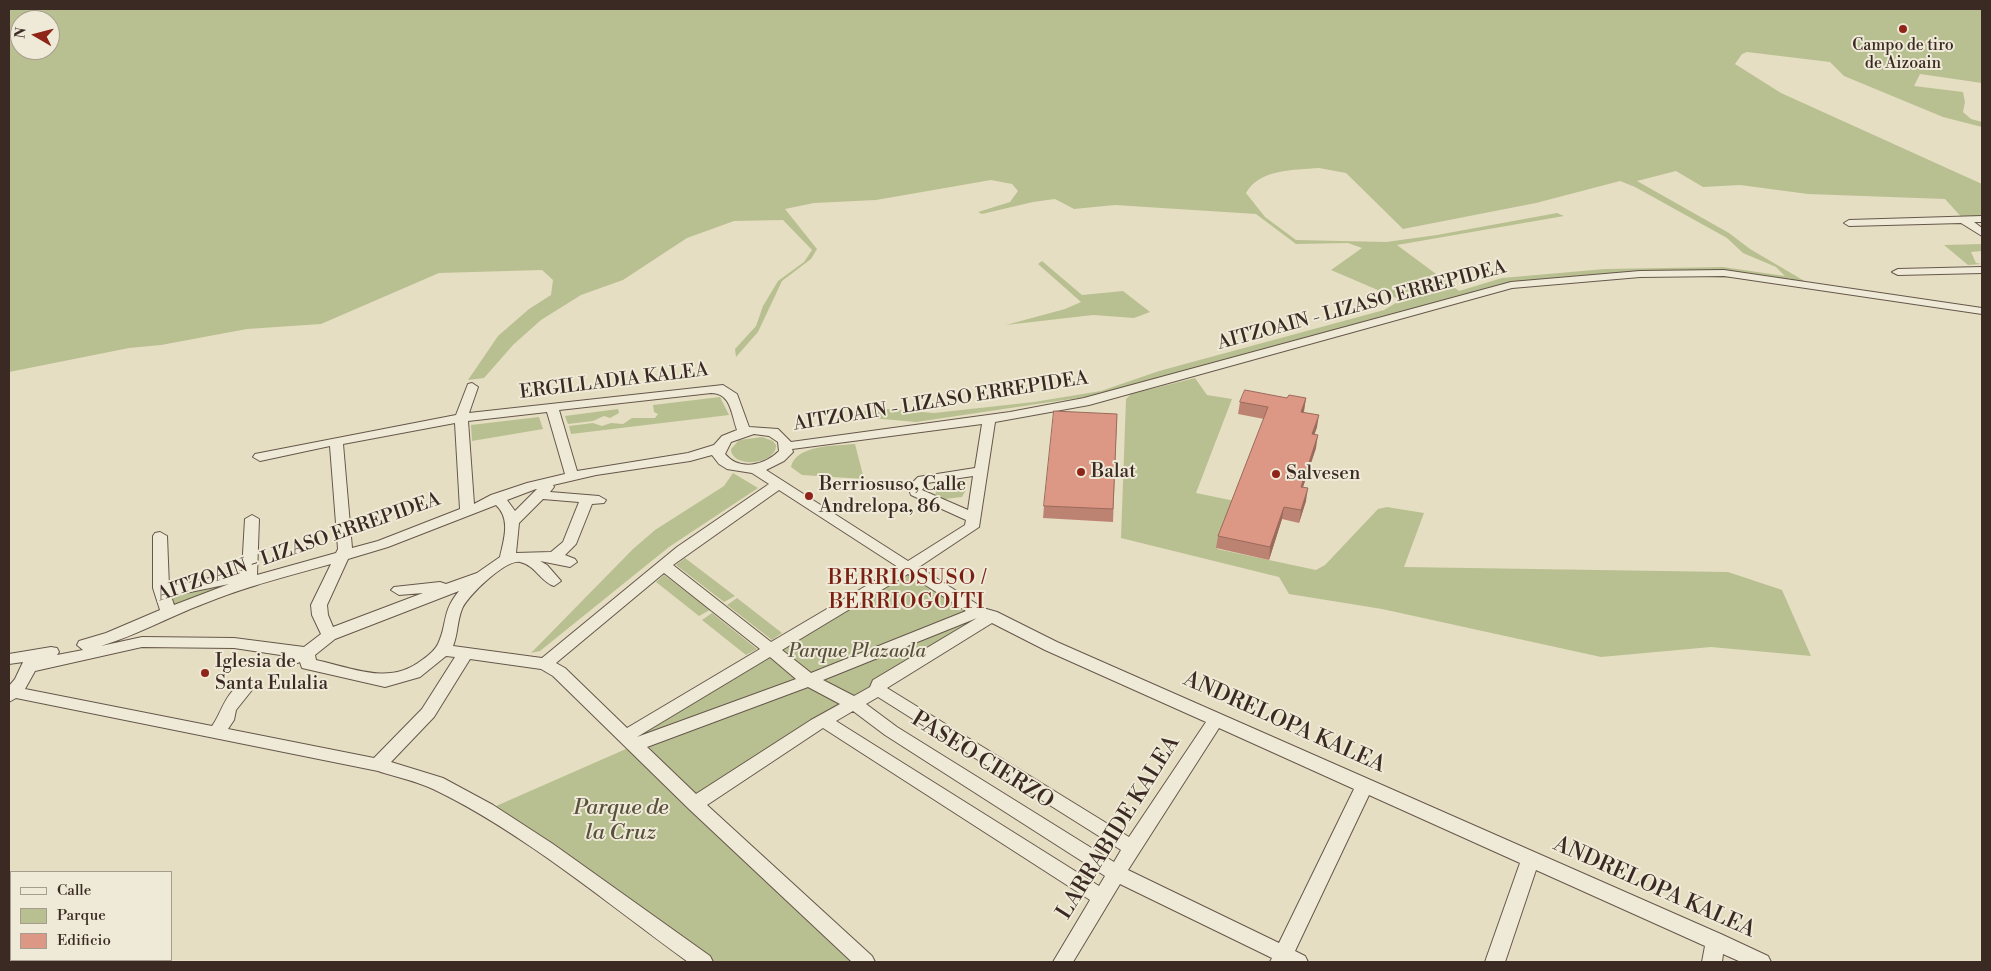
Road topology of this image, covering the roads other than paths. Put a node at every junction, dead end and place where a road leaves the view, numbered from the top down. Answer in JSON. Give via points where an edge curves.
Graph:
{"nodes":[{"id":1,"x":1982,"y":219,"type":"edge"},
{"id":2,"x":1964,"y":220,"type":"junction"},
{"id":3,"x":1849,"y":223,"type":"dead end"},
{"id":4,"x":1982,"y":233,"type":"edge"},
{"id":5,"x":1982,"y":270,"type":"edge"},
{"id":6,"x":1898,"y":272,"type":"dead end"},
{"id":7,"x":1982,"y":311,"type":"edge"},
{"id":8,"x":472,"y":387,"type":"dead end"},
{"id":9,"x":552,"y":408,"type":"junction"},
{"id":10,"x":461,"y":418,"type":"junction"},
{"id":11,"x":989,"y":418,"type":"junction"},
{"id":12,"x":744,"y":431,"type":"junction"},
{"id":13,"x":336,"y":441,"type":"junction"},
{"id":14,"x":786,"y":446,"type":"junction"},
{"id":15,"x":720,"y":454,"type":"junction"},
{"id":16,"x":260,"y":457,"type":"dead end"},
{"id":17,"x":754,"y":468,"type":"junction"},
{"id":18,"x":980,"y":472,"type":"junction"},
{"id":19,"x":572,"y":476,"type":"junction"},
{"id":20,"x":554,"y":480,"type":"junction"},
{"id":21,"x":777,"y":485,"type":"junction"},
{"id":22,"x":541,"y":495,"type":"junction"},
{"id":23,"x":496,"y":498,"type":"junction"},
{"id":24,"x":467,"y":509,"type":"junction"},
{"id":25,"x":252,"y":519,"type":"dead end"},
{"id":26,"x":514,"y":520,"type":"junction"},
{"id":27,"x":972,"y":522,"type":"junction"},
{"id":28,"x":160,"y":536,"type":"dead end"},
{"id":29,"x":343,"y":556,"type":"junction"},
{"id":30,"x":556,"y":556,"type":"junction"},
{"id":31,"x":522,"y":557,"type":"junction"},
{"id":32,"x":507,"y":559,"type":"junction"},
{"id":33,"x":570,"y":562,"type":"dead end"},
{"id":34,"x":664,"y":565,"type":"junction"},
{"id":35,"x":907,"y":568,"type":"junction"},
{"id":36,"x":483,"y":576,"type":"junction"},
{"id":37,"x":249,"y":579,"type":"junction"},
{"id":38,"x":554,"y":581,"type":"dead end"},
{"id":39,"x":456,"y":586,"type":"junction"},
{"id":40,"x":399,"y":590,"type":"dead end"},
{"id":41,"x":164,"y":593,"type":"junction"},
{"id":42,"x":169,"y":614,"type":"junction"},
{"id":43,"x":985,"y":614,"type":"junction"},
{"id":44,"x":329,"y":635,"type":"junction"},
{"id":45,"x":443,"y":650,"type":"junction"},
{"id":46,"x":770,"y":650,"type":"junction"},
{"id":47,"x":307,"y":653,"type":"junction"},
{"id":48,"x":466,"y":653,"type":"junction"},
{"id":49,"x":9,"y":659,"type":"edge"},
{"id":50,"x":32,"y":661,"type":"junction"},
{"id":51,"x":284,"y":663,"type":"dead end"},
{"id":52,"x":545,"y":664,"type":"junction"},
{"id":53,"x":809,"y":680,"type":"junction"},
{"id":54,"x":244,"y":690,"type":"dead end"},
{"id":55,"x":878,"y":690,"type":"junction"},
{"id":56,"x":11,"y":694,"type":"edge"},
{"id":57,"x":854,"y":704,"type":"junction"},
{"id":58,"x":1216,"y":719,"type":"junction"},
{"id":59,"x":823,"y":722,"type":"junction"},
{"id":60,"x":217,"y":732,"type":"junction"},
{"id":61,"x":630,"y":740,"type":"junction"},
{"id":62,"x":378,"y":765,"type":"junction"},
{"id":63,"x":1365,"y":785,"type":"junction"},
{"id":64,"x":695,"y":804,"type":"junction"},
{"id":65,"x":1132,"y":848,"type":"junction"},
{"id":66,"x":1530,"y":859,"type":"junction"},
{"id":67,"x":1116,"y":873,"type":"junction"},
{"id":68,"x":1102,"y":898,"type":"junction"},
{"id":69,"x":1716,"y":942,"type":"junction"},
{"id":70,"x":1287,"y":960,"type":"edge"},
{"id":71,"x":703,"y":962,"type":"edge"},
{"id":72,"x":865,"y":962,"type":"edge"},
{"id":73,"x":1062,"y":962,"type":"edge"},
{"id":74,"x":1496,"y":962,"type":"edge"},
{"id":75,"x":1712,"y":962,"type":"edge"},
{"id":76,"x":1760,"y":962,"type":"edge"}],
"edges":[{"from":1,"to":2,"type":"street"},
{"from":2,"to":3,"type":"street"},
{"from":2,"to":4,"type":"street"},
{"from":5,"to":6,"type":"street"},
{"from":7,"to":11,"type":"street","name":"AITZOAIN - LIZASO ERREPIDEA","via":[[1724,273],[1640,274],[1511,285],[1085,402]]},
{"from":8,"to":10,"type":"street"},
{"from":9,"to":10,"type":"street","name":"ERGILLADIA KALEA"},
{"from":9,"to":12,"type":"street","name":"ERGILLADIA KALEA","via":[[723,389],[731,394]]},
{"from":9,"to":19,"type":"street"},
{"from":10,"to":13,"type":"street","name":"ERGILLADIA KALEA"},
{"from":10,"to":24,"type":"street"},
{"from":11,"to":14,"type":"street","name":"AITZOAIN - LIZASO ERREPIDEA"},
{"from":11,"to":18,"type":"street"},
{"from":12,"to":14,"type":"street","via":[[772,432],[780,436]]},
{"from":12,"to":15,"type":"street","via":[[728,438]]},
{"from":13,"to":16,"type":"street","name":"ERGILLADIA KALEA"},
{"from":13,"to":29,"type":"street"},
{"from":14,"to":17,"type":"street","via":[[786,452],[774,462]]},
{"from":15,"to":17,"type":"street","name":"AITZOAIN - LIZASO ERREPIDEA","via":[[735,467]]},
{"from":15,"to":19,"type":"street","name":"AITZOAIN - LIZASO ERREPIDEA"},
{"from":17,"to":21,"type":"street","name":"ANDRELOPA KALEA"},
{"from":18,"to":27,"type":"street"},
{"from":18,"to":27,"type":"street","via":[[923,480],[915,487],[916,492]]},
{"from":19,"to":20,"type":"street","name":"AITZOAIN - LIZASO ERREPIDEA"},
{"from":20,"to":22,"type":"street"},
{"from":20,"to":23,"type":"street","name":"AITZOAIN - LIZASO ERREPIDEA"},
{"from":21,"to":34,"type":"street"},
{"from":21,"to":35,"type":"street","name":"ANDRELOPA KALEA"},
{"from":22,"to":26,"type":"street"},
{"from":22,"to":30,"type":"street","via":[[593,500],[569,544]]},
{"from":23,"to":24,"type":"street","name":"AITZOAIN - LIZASO ERREPIDEA"},
{"from":23,"to":26,"type":"street","via":[[507,506]]},
{"from":24,"to":29,"type":"street","name":"AITZOAIN - LIZASO ERREPIDEA","via":[[383,544]]},
{"from":25,"to":37,"type":"street"},
{"from":26,"to":32,"type":"street"},
{"from":27,"to":35,"type":"street"},
{"from":28,"to":41,"type":"street","via":[[161,588]]},
{"from":29,"to":37,"type":"street","name":"AITZOAIN - LIZASO ERREPIDEA"},
{"from":29,"to":44,"type":"street","via":[[319,605]]},
{"from":30,"to":31,"type":"street"},
{"from":30,"to":33,"type":"street"},
{"from":31,"to":32,"type":"street"},
{"from":31,"to":38,"type":"street","via":[[542,568]]},
{"from":32,"to":36,"type":"street"},
{"from":34,"to":46,"type":"street","name":"PASEO CIERZO"},
{"from":34,"to":52,"type":"street"},
{"from":35,"to":43,"type":"street","name":"ANDRELOPA KALEA"},
{"from":35,"to":46,"type":"street"},
{"from":36,"to":39,"type":"street"},
{"from":36,"to":45,"type":"street","via":[[460,598],[450,618]]},
{"from":37,"to":41,"type":"street"},
{"from":37,"to":42,"type":"street","name":"AITZOAIN - LIZASO ERREPIDEA"},
{"from":39,"to":40,"type":"street"},
{"from":39,"to":44,"type":"street"},
{"from":41,"to":42,"type":"street"},
{"from":42,"to":50,"type":"street","name":"AITZOAIN - LIZASO ERREPIDEA","via":[[112,637]]},
{"from":43,"to":53,"type":"street"},
{"from":43,"to":55,"type":"street","via":[[879,684]]},
{"from":43,"to":58,"type":"street","name":"ANDRELOPA KALEA"},
{"from":44,"to":47,"type":"street"},
{"from":45,"to":47,"type":"street","via":[[422,667],[397,680],[385,681],[308,664]]},
{"from":45,"to":48,"type":"street"},
{"from":46,"to":53,"type":"street","name":"PASEO CIERZO"},
{"from":46,"to":61,"type":"street"},
{"from":47,"to":50,"type":"street","via":[[234,643],[142,642]]},
{"from":47,"to":51,"type":"street"},
{"from":48,"to":52,"type":"street"},
{"from":48,"to":62,"type":"street","via":[[428,713]]},
{"from":49,"to":50,"type":"street","name":"AITZOAIN - LIZASO ERREPIDEA"},
{"from":50,"to":56,"type":"street","via":[[22,682]]},
{"from":52,"to":61,"type":"street","via":[[559,672]]},
{"from":53,"to":57,"type":"street","name":"PASEO CIERZO"},
{"from":53,"to":61,"type":"street"},
{"from":54,"to":60,"type":"street","via":[[228,708],[226,720]]},
{"from":55,"to":57,"type":"street"},
{"from":55,"to":65,"type":"street","name":"PASEO CIERZO"},
{"from":56,"to":60,"type":"street"},
{"from":57,"to":59,"type":"street"},
{"from":57,"to":67,"type":"street","name":"PASEO CIERZO","via":[[891,731]]},
{"from":58,"to":63,"type":"street","name":"ANDRELOPA KALEA"},
{"from":58,"to":65,"type":"street","name":"LARRABIDE KALEA"},
{"from":59,"to":64,"type":"street"},
{"from":59,"to":68,"type":"street"},
{"from":60,"to":62,"type":"street"},
{"from":61,"to":64,"type":"street"},
{"from":62,"to":71,"type":"street","via":[[438,784],[487,810],[602,887]]},
{"from":63,"to":66,"type":"street","name":"ANDRELOPA KALEA"},
{"from":63,"to":70,"type":"street"},
{"from":64,"to":72,"type":"street"},
{"from":65,"to":67,"type":"street","name":"LARRABIDE KALEA"},
{"from":66,"to":69,"type":"street","name":"ANDRELOPA KALEA"},
{"from":66,"to":74,"type":"street"},
{"from":67,"to":68,"type":"street","name":"LARRABIDE KALEA"},
{"from":67,"to":70,"type":"street","name":"PASEO CIERZO"},
{"from":68,"to":73,"type":"street","name":"LARRABIDE KALEA"},
{"from":69,"to":75,"type":"street"},
{"from":69,"to":76,"type":"street","name":"ANDRELOPA KALEA"}]}
